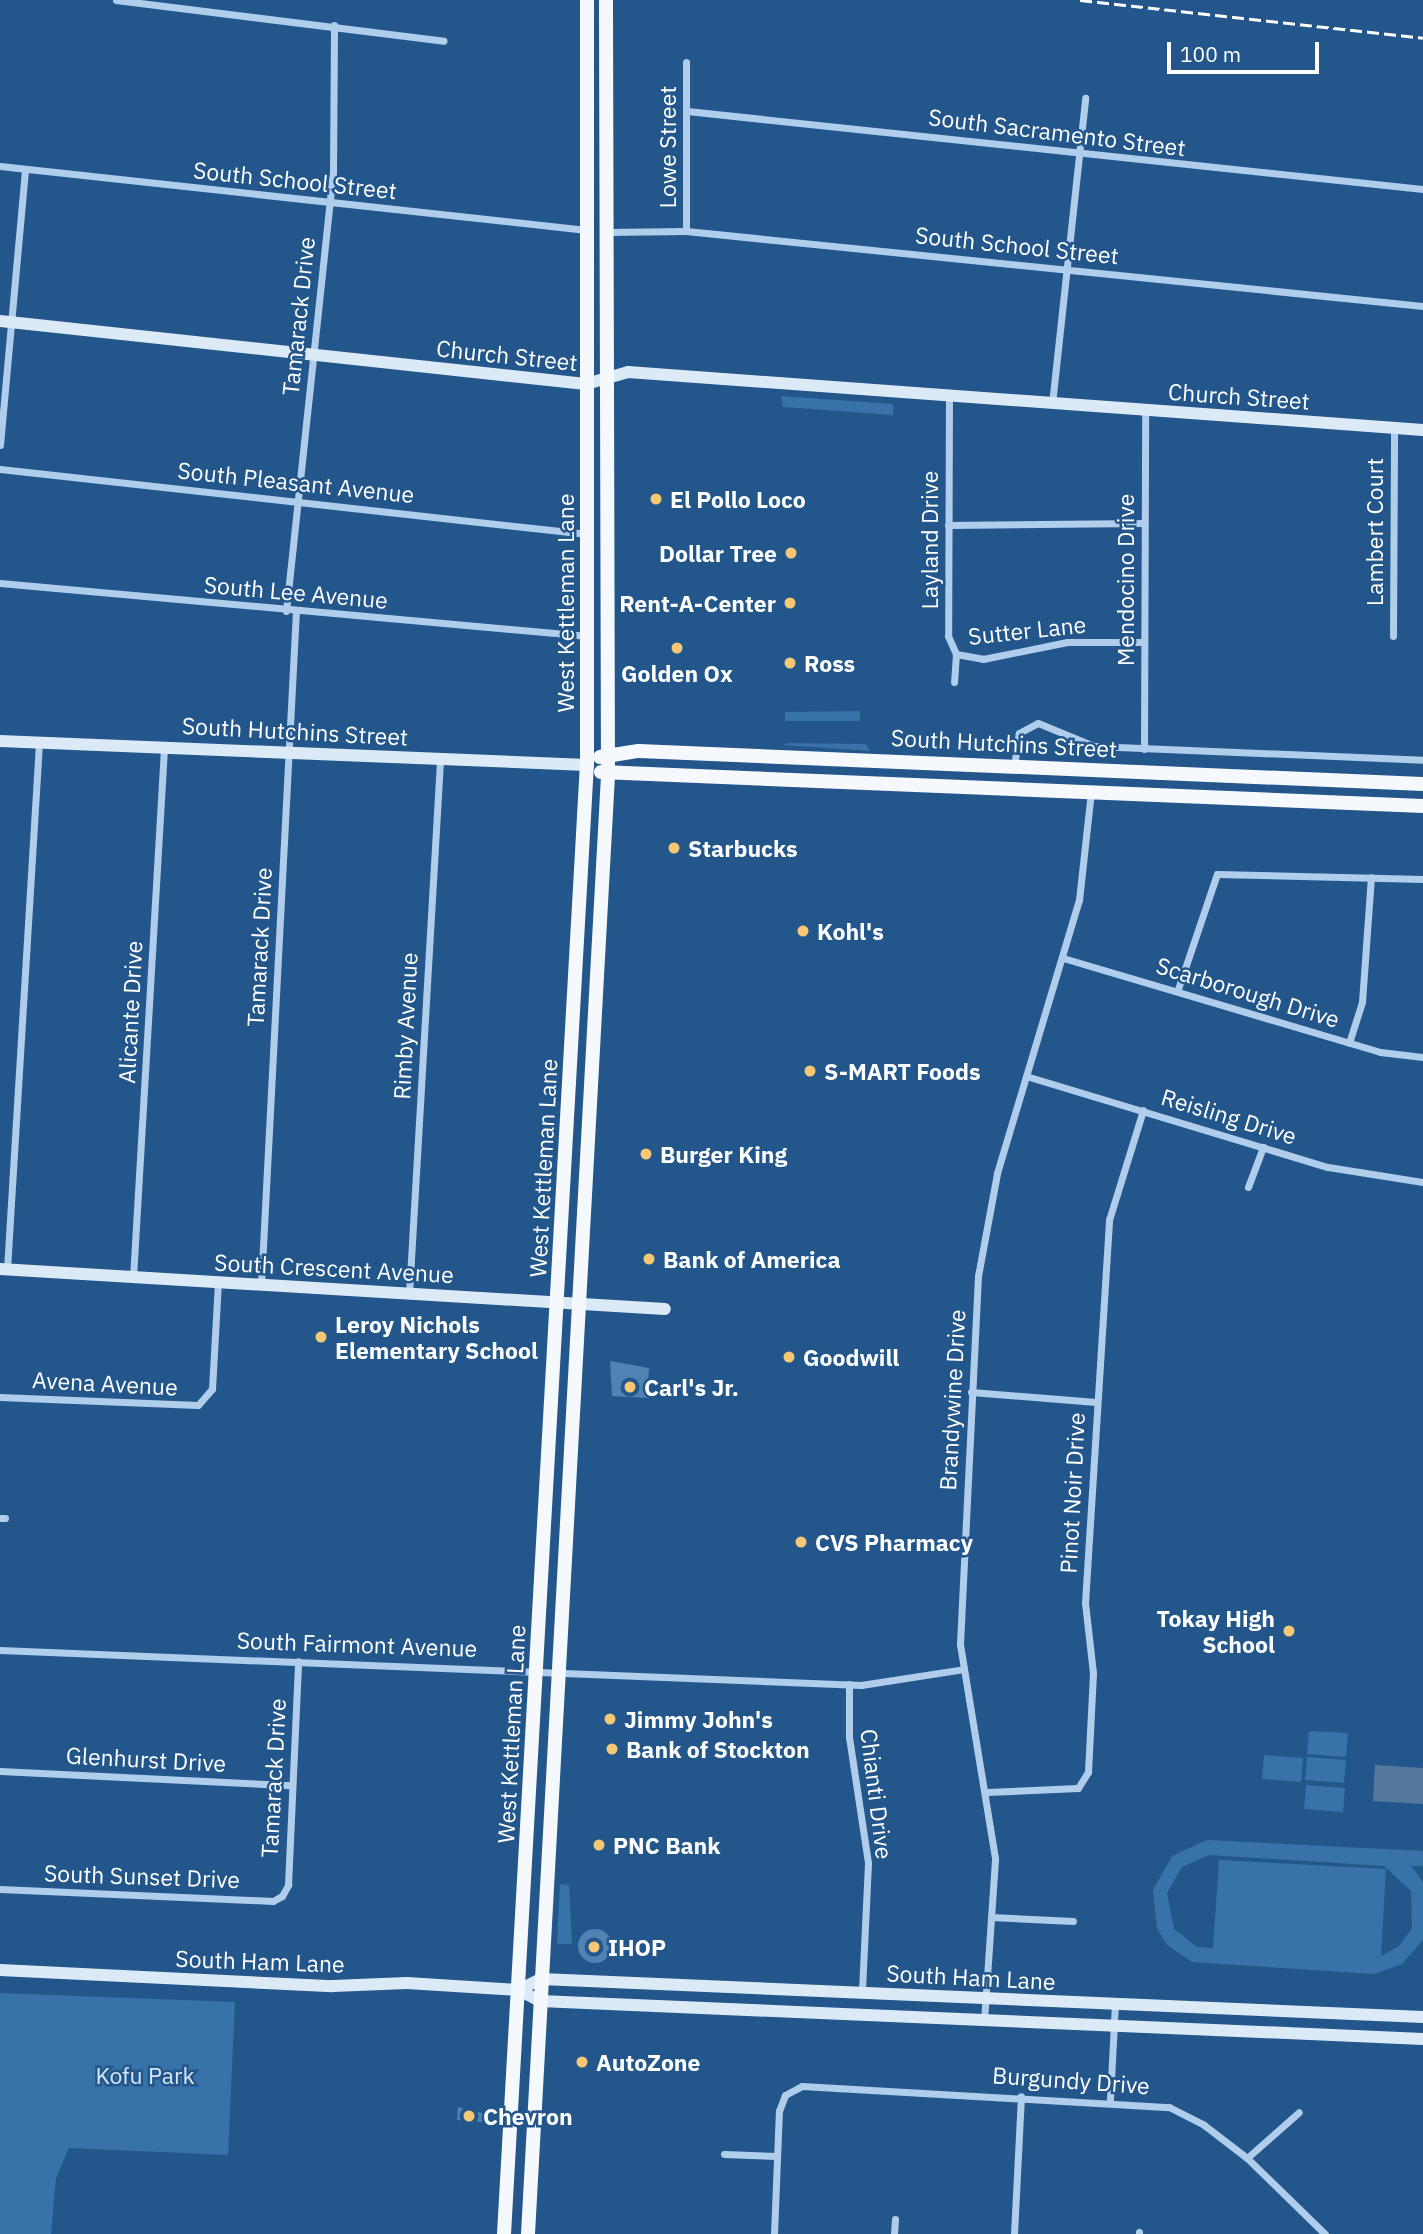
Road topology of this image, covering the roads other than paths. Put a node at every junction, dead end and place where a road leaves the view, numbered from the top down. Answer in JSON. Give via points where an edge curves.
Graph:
{"nodes":[{"id":1,"x":116,"y":0,"type":"edge"},
{"id":2,"x":587,"y":0,"type":"edge"},
{"id":3,"x":606,"y":0,"type":"edge"},
{"id":4,"x":334,"y":25,"type":"junction"},
{"id":5,"x":443,"y":41,"type":"dead end"},
{"id":6,"x":686,"y":62,"type":"dead end"},
{"id":7,"x":1085,"y":98,"type":"dead end"},
{"id":8,"x":687,"y":111,"type":"junction"},
{"id":9,"x":1079,"y":153,"type":"junction"},
{"id":10,"x":0,"y":166,"type":"edge"},
{"id":11,"x":25,"y":169,"type":"junction"},
{"id":12,"x":1423,"y":189,"type":"edge"},
{"id":13,"x":329,"y":204,"type":"junction"},
{"id":14,"x":587,"y":230,"type":"junction"},
{"id":15,"x":686,"y":231,"type":"junction"},
{"id":16,"x":607,"y":232,"type":"junction"},
{"id":17,"x":1066,"y":268,"type":"junction"},
{"id":18,"x":1423,"y":306,"type":"edge"},
{"id":19,"x":6,"y":321,"type":"edge"},
{"id":20,"x":313,"y":356,"type":"junction"},
{"id":21,"x":609,"y":377,"type":"junction"},
{"id":22,"x":586,"y":384,"type":"junction"},
{"id":23,"x":949,"y":396,"type":"junction"},
{"id":24,"x":1052,"y":405,"type":"junction"},
{"id":25,"x":1145,"y":411,"type":"junction"},
{"id":26,"x":1394,"y":429,"type":"junction"},
{"id":27,"x":1423,"y":430,"type":"edge"},
{"id":28,"x":0,"y":444,"type":"edge"},
{"id":29,"x":0,"y":469,"type":"edge"},
{"id":30,"x":296,"y":501,"type":"junction"},
{"id":31,"x":1144,"y":523,"type":"junction"},
{"id":32,"x":948,"y":525,"type":"junction"},
{"id":33,"x":588,"y":534,"type":"junction"},
{"id":34,"x":0,"y":583,"type":"edge"},
{"id":35,"x":286,"y":611,"type":"junction"},
{"id":36,"x":296,"y":611,"type":"junction"},
{"id":37,"x":588,"y":636,"type":"junction"},
{"id":38,"x":1394,"y":636,"type":"dead end"},
{"id":39,"x":1144,"y":642,"type":"junction"},
{"id":40,"x":956,"y":654,"type":"junction"},
{"id":41,"x":954,"y":682,"type":"dead end"},
{"id":42,"x":0,"y":741,"type":"edge"},
{"id":43,"x":39,"y":743,"type":"junction"},
{"id":44,"x":164,"y":748,"type":"junction"},
{"id":45,"x":1144,"y":749,"type":"junction"},
{"id":46,"x":607,"y":752,"type":"junction"},
{"id":47,"x":289,"y":753,"type":"junction"},
{"id":48,"x":819,"y":758,"type":"junction"},
{"id":49,"x":1423,"y":760,"type":"edge"},
{"id":50,"x":440,"y":761,"type":"junction"},
{"id":51,"x":587,"y":765,"type":"junction"},
{"id":52,"x":1014,"y":767,"type":"junction"},
{"id":53,"x":608,"y":775,"type":"junction"},
{"id":54,"x":781,"y":780,"type":"junction"},
{"id":55,"x":1423,"y":784,"type":"edge"},
{"id":56,"x":1091,"y":791,"type":"junction"},
{"id":57,"x":1423,"y":806,"type":"edge"},
{"id":58,"x":1371,"y":877,"type":"junction"},
{"id":59,"x":1423,"y":879,"type":"edge"},
{"id":60,"x":1063,"y":958,"type":"junction"},
{"id":61,"x":576,"y":974,"type":"junction"},
{"id":62,"x":1178,"y":989,"type":"junction"},
{"id":63,"x":595,"y":1016,"type":"junction"},
{"id":64,"x":1349,"y":1043,"type":"junction"},
{"id":65,"x":1423,"y":1057,"type":"edge"},
{"id":66,"x":1026,"y":1076,"type":"junction"},
{"id":67,"x":1143,"y":1110,"type":"junction"},
{"id":68,"x":1263,"y":1147,"type":"junction"},
{"id":69,"x":1423,"y":1182,"type":"edge"},
{"id":70,"x":1248,"y":1187,"type":"dead end"},
{"id":71,"x":3,"y":1269,"type":"edge"},
{"id":72,"x":133,"y":1278,"type":"junction"},
{"id":73,"x":218,"y":1283,"type":"junction"},
{"id":74,"x":261,"y":1284,"type":"junction"},
{"id":75,"x":409,"y":1294,"type":"junction"},
{"id":76,"x":558,"y":1301,"type":"junction"},
{"id":77,"x":581,"y":1301,"type":"junction"},
{"id":78,"x":666,"y":1309,"type":"dead end"},
{"id":79,"x":971,"y":1392,"type":"junction"},
{"id":80,"x":0,"y":1397,"type":"edge"},
{"id":81,"x":1096,"y":1402,"type":"junction"},
{"id":82,"x":0,"y":1650,"type":"edge"},
{"id":83,"x":298,"y":1661,"type":"junction"},
{"id":84,"x":964,"y":1669,"type":"junction"},
{"id":85,"x":537,"y":1670,"type":"junction"},
{"id":86,"x":559,"y":1672,"type":"junction"},
{"id":87,"x":849,"y":1684,"type":"junction"},
{"id":88,"x":0,"y":1771,"type":"edge"},
{"id":89,"x":291,"y":1785,"type":"junction"},
{"id":90,"x":987,"y":1793,"type":"junction"},
{"id":91,"x":0,"y":1889,"type":"edge"},
{"id":92,"x":282,"y":1896,"type":"joint"},
{"id":93,"x":991,"y":1917,"type":"junction"},
{"id":94,"x":1073,"y":1921,"type":"dead end"},
{"id":95,"x":0,"y":1970,"type":"edge"},
{"id":96,"x":541,"y":1979,"type":"junction"},
{"id":97,"x":519,"y":1990,"type":"junction"},
{"id":98,"x":862,"y":1992,"type":"junction"},
{"id":99,"x":986,"y":1998,"type":"junction"},
{"id":100,"x":540,"y":2001,"type":"junction"},
{"id":101,"x":1115,"y":2005,"type":"junction"},
{"id":102,"x":1423,"y":2017,"type":"edge"},
{"id":103,"x":984,"y":2022,"type":"junction"},
{"id":104,"x":1114,"y":2028,"type":"junction"},
{"id":105,"x":1423,"y":2039,"type":"edge"},
{"id":106,"x":1021,"y":2096,"type":"junction"},
{"id":107,"x":1110,"y":2099,"type":"junction"},
{"id":108,"x":1299,"y":2112,"type":"dead end"},
{"id":109,"x":724,"y":2154,"type":"dead end"},
{"id":110,"x":777,"y":2156,"type":"junction"},
{"id":111,"x":1247,"y":2158,"type":"junction"},
{"id":112,"x":895,"y":2219,"type":"dead end"},
{"id":113,"x":1322,"y":2233,"type":"edge"},
{"id":114,"x":504,"y":2234,"type":"edge"},
{"id":115,"x":528,"y":2234,"type":"edge"},
{"id":116,"x":774,"y":2234,"type":"edge"},
{"id":117,"x":894,"y":2234,"type":"edge"},
{"id":118,"x":1014,"y":2234,"type":"edge"}],
"edges":[{"from":1,"to":4,"type":"street"},
{"from":2,"to":14,"type":"main road","name":"West Kettleman Lane"},
{"from":3,"to":16,"type":"main road","name":"West Kettleman Lane"},
{"from":4,"to":5,"type":"street"},
{"from":4,"to":13,"type":"street","name":"Tamarack Drive"},
{"from":6,"to":8,"type":"street","name":"Lowe Street"},
{"from":7,"to":9,"type":"street"},
{"from":8,"to":9,"type":"street","name":"South Sacramento Street"},
{"from":8,"to":15,"type":"street","name":"Lowe Street"},
{"from":9,"to":12,"type":"street","name":"South Sacramento Street"},
{"from":9,"to":17,"type":"street"},
{"from":10,"to":11,"type":"street","name":"South School Street"},
{"from":11,"to":13,"type":"street","name":"South School Street"},
{"from":11,"to":19,"type":"street"},
{"from":13,"to":14,"type":"street","name":"South School Street"},
{"from":13,"to":20,"type":"street","name":"Tamarack Drive"},
{"from":14,"to":22,"type":"main road","name":"West Kettleman Lane"},
{"from":15,"to":16,"type":"street","name":"South School Street"},
{"from":15,"to":17,"type":"street","name":"South School Street"},
{"from":16,"to":21,"type":"main road","name":"West Kettleman Lane"},
{"from":17,"to":18,"type":"street","name":"South School Street"},
{"from":17,"to":24,"type":"street"},
{"from":19,"to":20,"type":"main road","name":"Church Street"},
{"from":19,"to":28,"type":"street"},
{"from":20,"to":22,"type":"main road","name":"Church Street"},
{"from":20,"to":30,"type":"street","name":"Tamarack Drive"},
{"from":21,"to":22,"type":"main road","name":"Church Street"},
{"from":21,"to":23,"type":"main road","name":"Church Street","via":[[628,372]]},
{"from":21,"to":46,"type":"main road","name":"West Kettleman Lane"},
{"from":22,"to":33,"type":"main road","name":"West Kettleman Lane"},
{"from":23,"to":24,"type":"main road","name":"Church Street"},
{"from":23,"to":32,"type":"street","name":"Layland Drive"},
{"from":24,"to":25,"type":"main road","name":"Church Street"},
{"from":25,"to":26,"type":"main road","name":"Church Street"},
{"from":25,"to":31,"type":"street","name":"Mendocino Drive"},
{"from":26,"to":27,"type":"main road","name":"Church Street"},
{"from":26,"to":38,"type":"street","name":"Lambert Court"},
{"from":29,"to":30,"type":"street","name":"South Pleasant Avenue"},
{"from":30,"to":33,"type":"street","name":"South Pleasant Avenue"},
{"from":30,"to":35,"type":"street","name":"Tamarack Drive"},
{"from":31,"to":32,"type":"street"},
{"from":31,"to":39,"type":"street","name":"Mendocino Drive"},
{"from":32,"to":40,"type":"street","name":"Layland Drive","via":[[948,636]]},
{"from":33,"to":37,"type":"main road","name":"West Kettleman Lane"},
{"from":34,"to":35,"type":"street","name":"South Lee Avenue"},
{"from":35,"to":36,"type":"street","name":"South Lee Avenue"},
{"from":36,"to":37,"type":"street","name":"South Lee Avenue"},
{"from":36,"to":47,"type":"street","name":"Tamarack Drive"},
{"from":37,"to":51,"type":"main road","name":"West Kettleman Lane"},
{"from":39,"to":40,"type":"street","name":"Sutter Lane","via":[[1066,642],[983,659]]},
{"from":39,"to":45,"type":"street","name":"Mendocino Drive"},
{"from":40,"to":41,"type":"street","name":"Layland Drive"},
{"from":42,"to":43,"type":"main road","name":"South Hutchins Street"},
{"from":43,"to":44,"type":"main road","name":"South Hutchins Street"},
{"from":43,"to":71,"type":"street"},
{"from":44,"to":47,"type":"main road","name":"South Hutchins Street"},
{"from":44,"to":72,"type":"street","name":"Alicante Drive"},
{"from":45,"to":49,"type":"street"},
{"from":45,"to":52,"type":"street","via":[[1094,746],[1038,723],[1019,733]]},
{"from":46,"to":48,"type":"main road","name":"South Hutchins Street"},
{"from":46,"to":51,"type":"main road"},
{"from":46,"to":53,"type":"main road","name":"West Kettleman Lane"},
{"from":47,"to":50,"type":"main road","name":"South Hutchins Street"},
{"from":47,"to":74,"type":"street","name":"Tamarack Drive"},
{"from":48,"to":52,"type":"main road","name":"South Hutchins Street"},
{"from":48,"to":54,"type":"main road","via":[[796,766]]},
{"from":50,"to":51,"type":"main road","name":"South Hutchins Street"},
{"from":50,"to":75,"type":"street","name":"Rimby Avenue"},
{"from":51,"to":53,"type":"main road","name":"South Hutchins Street"},
{"from":51,"to":61,"type":"main road","name":"West Kettleman Lane"},
{"from":52,"to":55,"type":"main road","name":"South Hutchins Street"},
{"from":53,"to":54,"type":"main road","name":"South Hutchins Street"},
{"from":53,"to":63,"type":"main road","name":"West Kettleman Lane"},
{"from":54,"to":56,"type":"main road","name":"South Hutchins Street"},
{"from":56,"to":57,"type":"main road","name":"South Hutchins Street"},
{"from":56,"to":60,"type":"street","name":"Brandywine Drive","via":[[1079,900]]},
{"from":58,"to":59,"type":"street"},
{"from":58,"to":62,"type":"street","via":[[1217,874]]},
{"from":58,"to":64,"type":"street","via":[[1362,1002]]},
{"from":60,"to":62,"type":"street","name":"Scarborough Drive"},
{"from":60,"to":66,"type":"street","name":"Brandywine Drive"},
{"from":61,"to":63,"type":"main road"},
{"from":61,"to":76,"type":"main road","name":"West Kettleman Lane"},
{"from":62,"to":64,"type":"street","name":"Scarborough Drive"},
{"from":63,"to":77,"type":"main road","name":"West Kettleman Lane"},
{"from":64,"to":65,"type":"street","name":"Scarborough Drive"},
{"from":66,"to":67,"type":"street","name":"Reisling Drive"},
{"from":66,"to":79,"type":"street","name":"Brandywine Drive","via":[[985,1220]]},
{"from":67,"to":68,"type":"street","name":"Reisling Drive"},
{"from":67,"to":81,"type":"street","name":"Pinot Noir Drive","via":[[1109,1220]]},
{"from":68,"to":69,"type":"street","name":"Reisling Drive","via":[[1370,1177]]},
{"from":68,"to":70,"type":"street"},
{"from":71,"to":72,"type":"main road","name":"South Crescent Avenue"},
{"from":72,"to":73,"type":"main road","name":"South Crescent Avenue"},
{"from":73,"to":74,"type":"main road","name":"South Crescent Avenue"},
{"from":73,"to":80,"type":"street","name":"Avena Avenue","via":[[212,1389],[206,1400],[189,1407]]},
{"from":74,"to":75,"type":"main road","name":"South Crescent Avenue"},
{"from":75,"to":76,"type":"main road","name":"South Crescent Avenue"},
{"from":76,"to":77,"type":"main road","name":"South Crescent Avenue"},
{"from":76,"to":85,"type":"main road","name":"West Kettleman Lane"},
{"from":77,"to":78,"type":"main road","name":"South Crescent Avenue"},
{"from":77,"to":86,"type":"main road","name":"West Kettleman Lane"},
{"from":79,"to":81,"type":"street"},
{"from":79,"to":84,"type":"street","name":"Brandywine Drive","via":[[960,1643]]},
{"from":81,"to":90,"type":"street","name":"Pinot Noir Drive","via":[[1085,1602],[1093,1672],[1084,1784]]},
{"from":82,"to":83,"type":"street","name":"South Fairmont Avenue"},
{"from":83,"to":85,"type":"street","name":"South Fairmont Avenue"},
{"from":83,"to":89,"type":"street","name":"Tamarack Drive"},
{"from":84,"to":87,"type":"street","name":"South Fairmont Avenue"},
{"from":84,"to":90,"type":"street","name":"Brandywine Drive"},
{"from":85,"to":86,"type":"street","name":"South Fairmont Avenue"},
{"from":85,"to":97,"type":"main road","name":"West Kettleman Lane"},
{"from":86,"to":87,"type":"street","name":"South Fairmont Avenue"},
{"from":86,"to":96,"type":"main road","name":"West Kettleman Lane"},
{"from":87,"to":98,"type":"street","name":"Chianti Drive","via":[[849,1737],[868,1863]]},
{"from":88,"to":89,"type":"street","name":"Glenhurst Drive"},
{"from":89,"to":92,"type":"street","name":"Tamarack Drive","via":[[288,1885]]},
{"from":90,"to":93,"type":"street","name":"Brandywine Drive","via":[[995,1858]]},
{"from":91,"to":92,"type":"street","name":"South Sunset Drive","via":[[273,1901]]},
{"from":93,"to":94,"type":"street"},
{"from":93,"to":99,"type":"street","name":"Brandywine Drive"},
{"from":95,"to":97,"type":"main road","name":"South Ham Lane"},
{"from":96,"to":97,"type":"main road","name":"South Ham Lane"},
{"from":96,"to":98,"type":"main road","name":"South Ham Lane"},
{"from":96,"to":100,"type":"main road","name":"West Kettleman Lane"},
{"from":97,"to":100,"type":"main road","name":"South Ham Lane"},
{"from":97,"to":114,"type":"main road","name":"West Kettleman Lane"},
{"from":98,"to":99,"type":"main road","name":"South Ham Lane"},
{"from":99,"to":101,"type":"main road","name":"South Ham Lane"},
{"from":99,"to":103,"type":"street","name":"Brandywine Drive"},
{"from":100,"to":103,"type":"main road","name":"South Ham Lane"},
{"from":100,"to":115,"type":"main road","name":"West Kettleman Lane"},
{"from":101,"to":102,"type":"main road","name":"South Ham Lane"},
{"from":101,"to":104,"type":"street"},
{"from":103,"to":104,"type":"main road","name":"South Ham Lane"},
{"from":104,"to":105,"type":"main road","name":"South Ham Lane"},
{"from":104,"to":107,"type":"street"},
{"from":106,"to":107,"type":"street","name":"Burgundy Drive"},
{"from":106,"to":110,"type":"street","name":"Burgundy Drive","via":[[794,2088],[781,2104]]},
{"from":106,"to":118,"type":"street"},
{"from":107,"to":111,"type":"street","name":"Burgundy Drive","via":[[1187,2114]]},
{"from":108,"to":111,"type":"street"},
{"from":109,"to":110,"type":"street"},
{"from":110,"to":116,"type":"street"},
{"from":111,"to":113,"type":"street","name":"Burgundy Drive"},
{"from":112,"to":117,"type":"street"}]}
